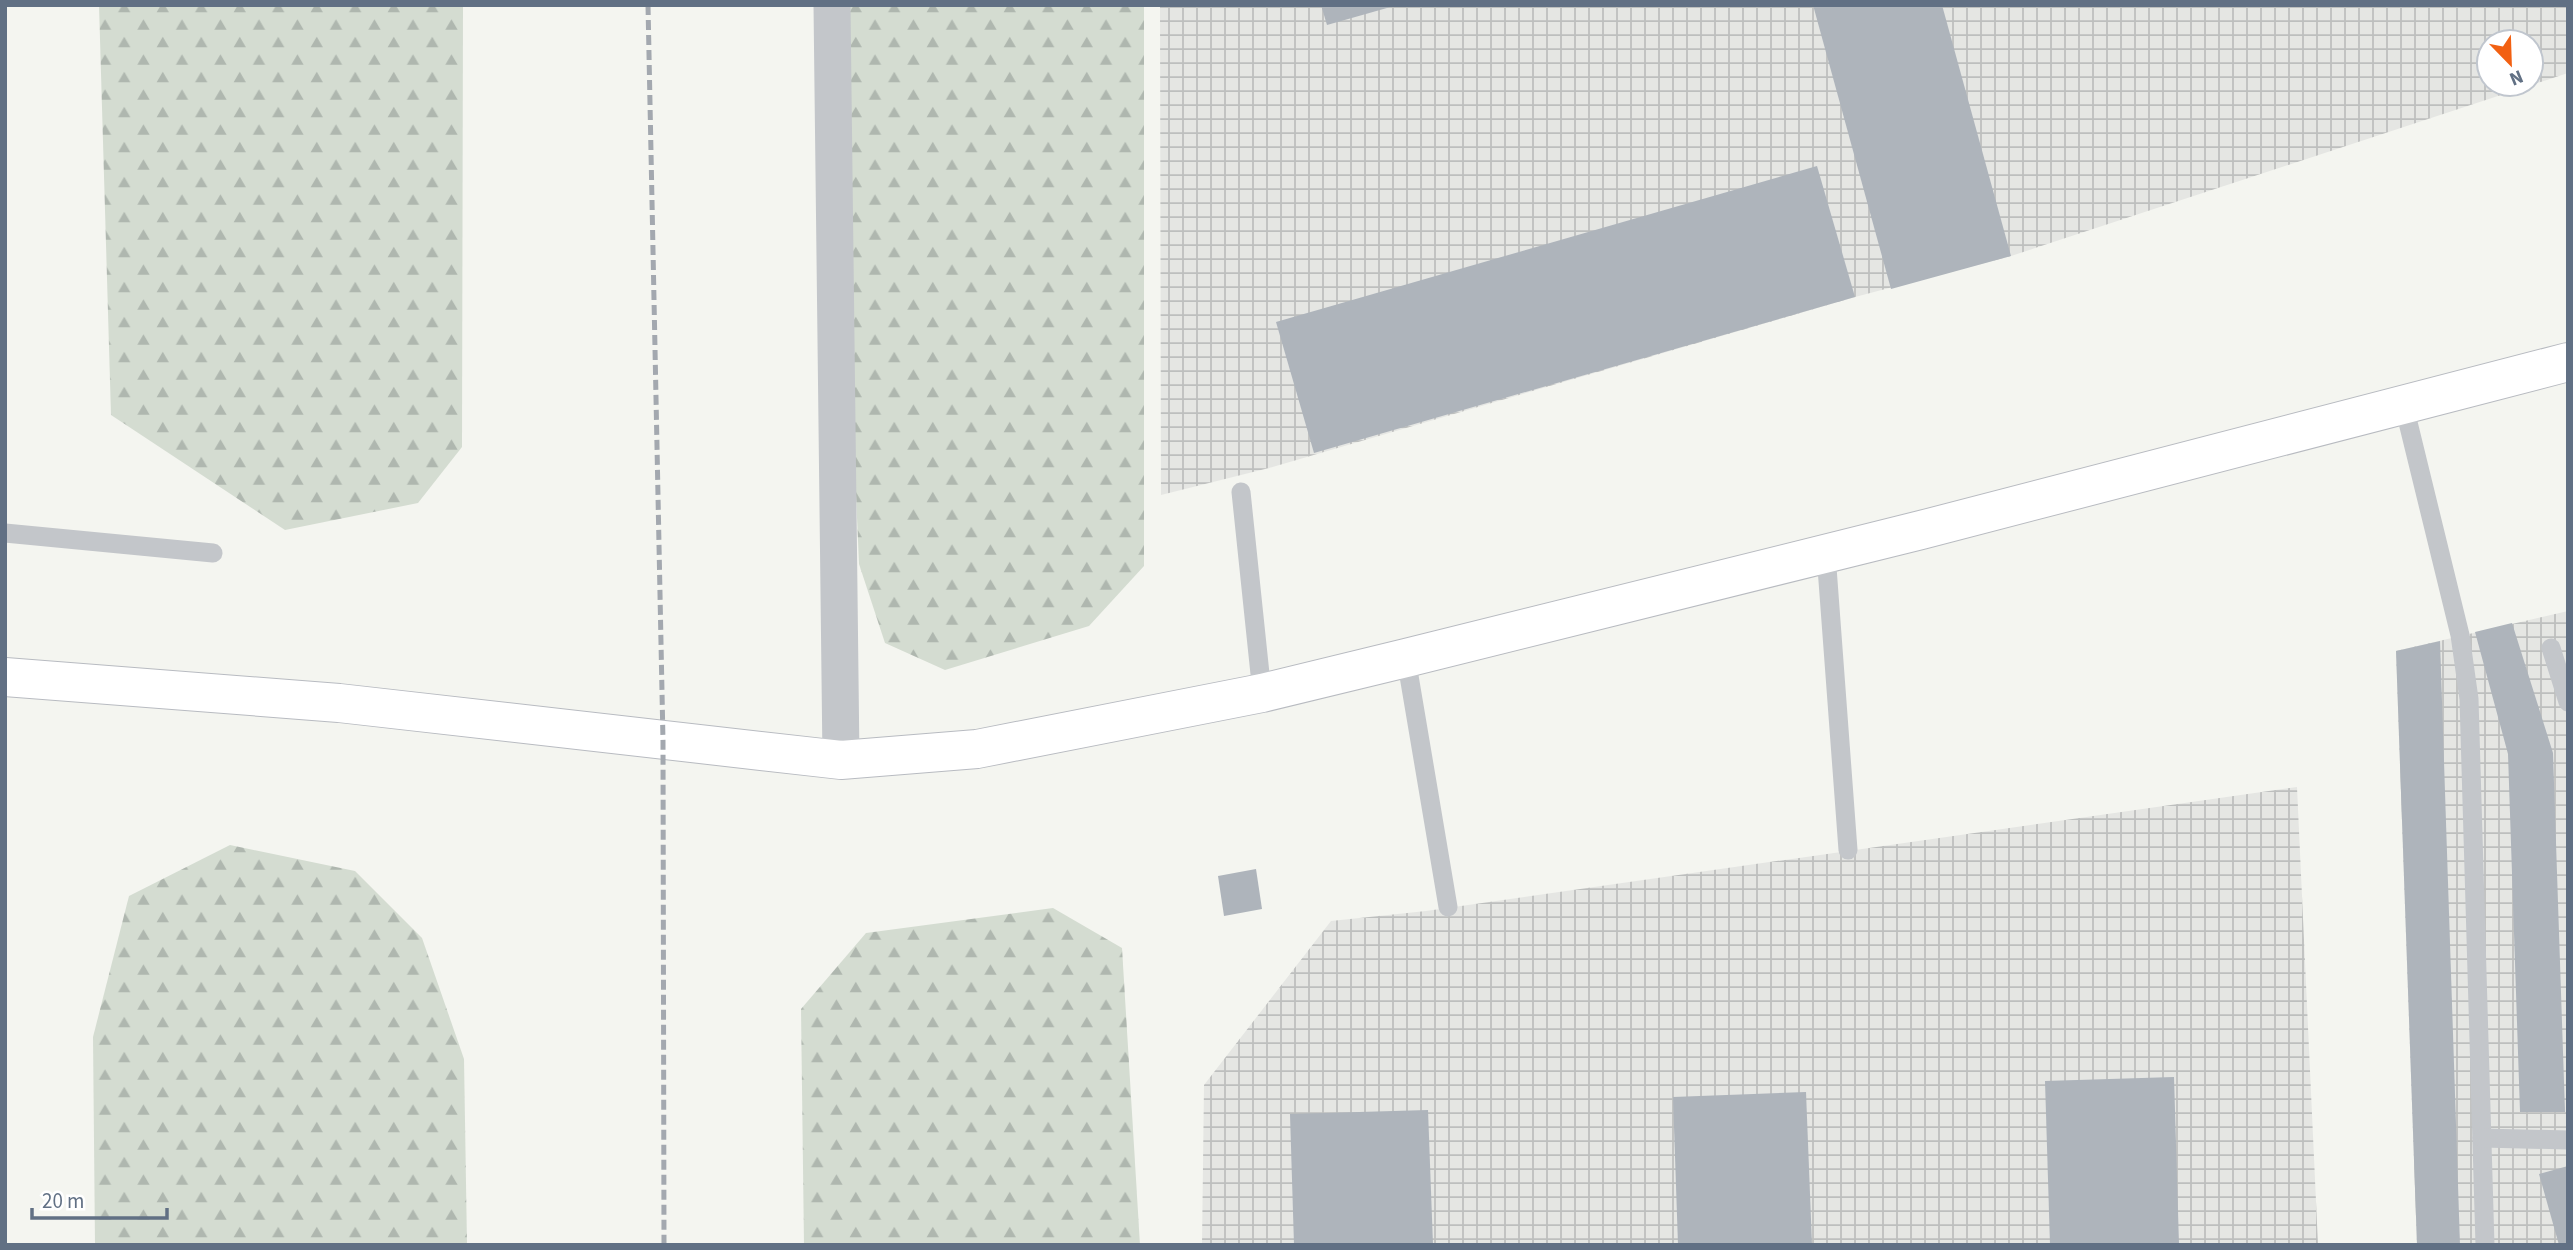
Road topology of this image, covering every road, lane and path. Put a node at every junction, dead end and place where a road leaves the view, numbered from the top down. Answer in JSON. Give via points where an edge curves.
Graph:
{"nodes":[{"id":1,"x":832,"y":5,"type":"edge"},
{"id":2,"x":2568,"y":362,"type":"edge"},
{"id":3,"x":2404,"y":405,"type":"junction"},
{"id":4,"x":1241,"y":492,"type":"dead end"},
{"id":5,"x":5,"y":533,"type":"edge"},
{"id":6,"x":213,"y":553,"type":"dead end"},
{"id":7,"x":1826,"y":554,"type":"junction"},
{"id":8,"x":2552,"y":648,"type":"dead end"},
{"id":9,"x":1406,"y":658,"type":"junction"},
{"id":10,"x":5,"y":677,"type":"edge"},
{"id":11,"x":1262,"y":693,"type":"junction"},
{"id":12,"x":2568,"y":702,"type":"edge"},
{"id":13,"x":841,"y":760,"type":"junction"},
{"id":14,"x":1848,"y":850,"type":"dead end"},
{"id":15,"x":1448,"y":907,"type":"dead end"},
{"id":16,"x":2482,"y":1138,"type":"junction"},
{"id":17,"x":2568,"y":1140,"type":"edge"},
{"id":18,"x":2485,"y":1245,"type":"edge"}],
"edges":[{"from":1,"to":13,"type":"street"},
{"from":2,"to":3,"type":"street"},
{"from":3,"to":7,"type":"street"},
{"from":3,"to":16,"type":"lane","via":[[2460,635],[2469,699]]},
{"from":4,"to":11,"type":"lane"},
{"from":5,"to":6,"type":"lane"},
{"from":7,"to":9,"type":"street"},
{"from":7,"to":14,"type":"lane"},
{"from":8,"to":12,"type":"lane"},
{"from":9,"to":11,"type":"street"},
{"from":9,"to":15,"type":"lane"},
{"from":10,"to":13,"type":"street","via":[[338,703]]},
{"from":11,"to":13,"type":"street","via":[[977,749]]},
{"from":16,"to":17,"type":"lane"},
{"from":16,"to":18,"type":"lane"}]}
